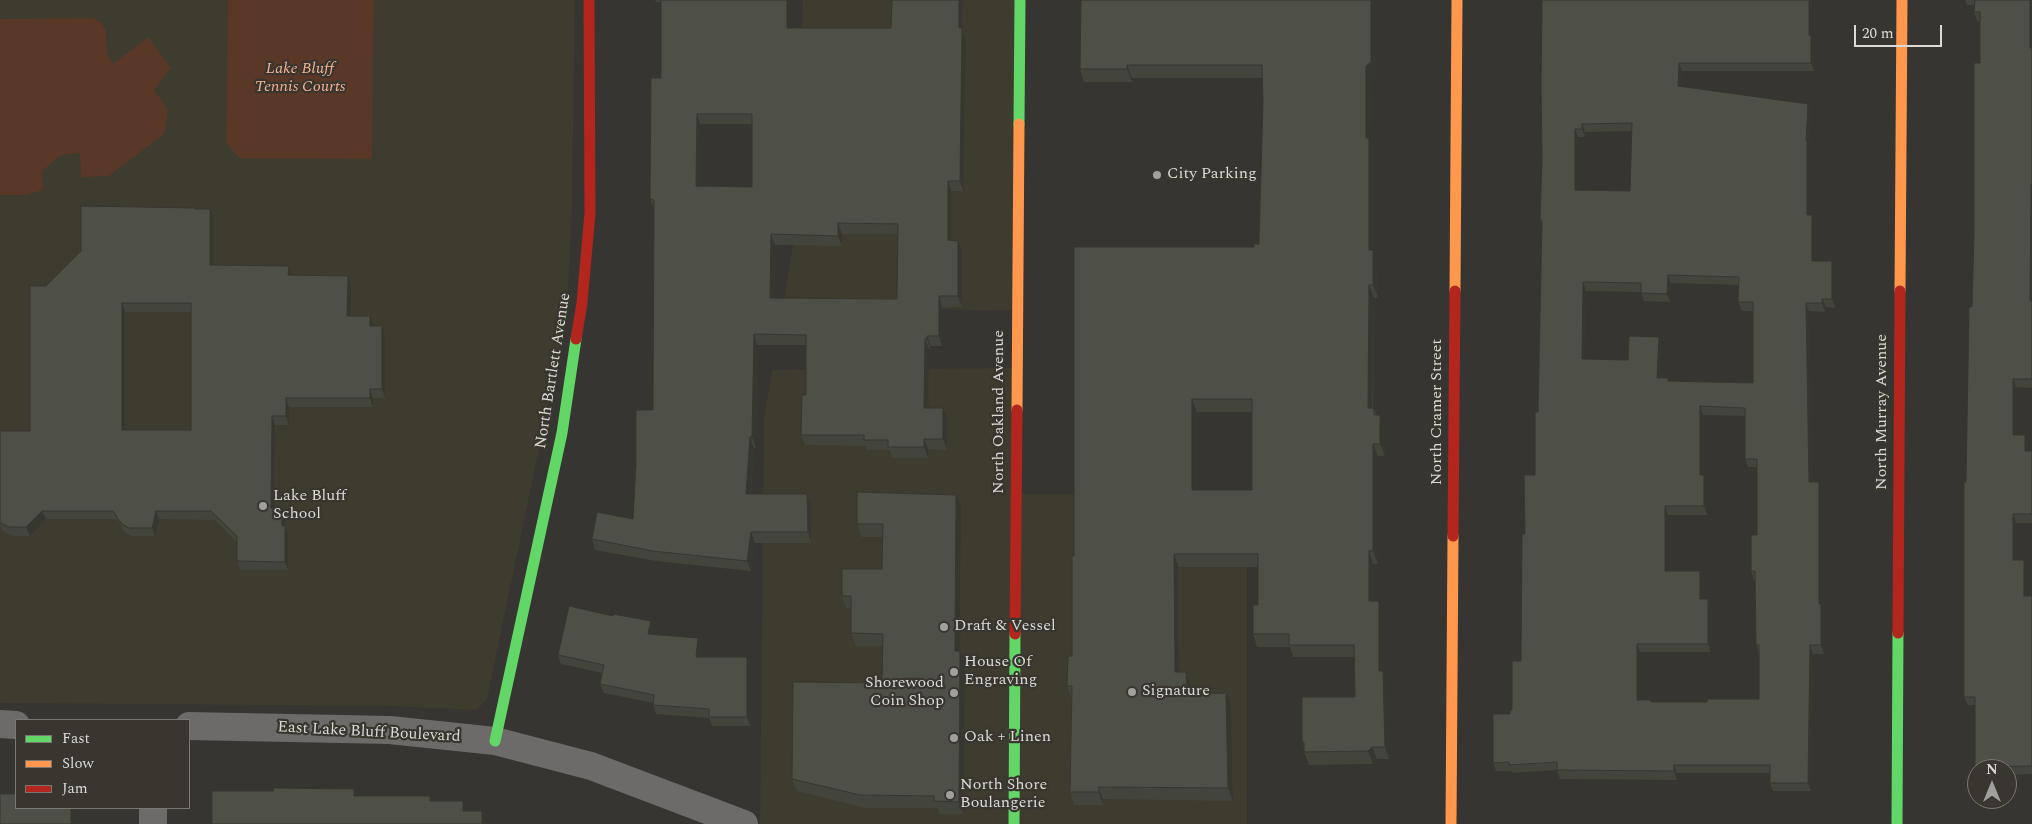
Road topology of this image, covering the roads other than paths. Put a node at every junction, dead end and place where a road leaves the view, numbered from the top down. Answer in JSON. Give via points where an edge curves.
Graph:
{"nodes":[{"id":1,"x":589,"y":0,"type":"edge"},
{"id":2,"x":1020,"y":0,"type":"edge"},
{"id":3,"x":1457,"y":0,"type":"edge"},
{"id":4,"x":1902,"y":0,"type":"edge"},
{"id":5,"x":0,"y":724,"type":"edge"},
{"id":6,"x":15,"y":724,"type":"edge"},
{"id":7,"x":190,"y":726,"type":"edge"},
{"id":8,"x":495,"y":741,"type":"junction"},
{"id":9,"x":153,"y":809,"type":"edge"},
{"id":10,"x":153,"y":824,"type":"edge"},
{"id":11,"x":744,"y":824,"type":"edge"},
{"id":12,"x":1014,"y":824,"type":"edge"},
{"id":13,"x":1451,"y":824,"type":"edge"},
{"id":14,"x":1897,"y":824,"type":"edge"}],
"edges":[{"from":1,"to":8,"type":"street","name":"North Bartlett Avenue","via":[[590,214],[582,303],[562,433]]},
{"from":2,"to":12,"type":"street","name":"North Oakland Avenue"},
{"from":3,"to":13,"type":"street","name":"North Cramer Street"},
{"from":4,"to":14,"type":"street","name":"North Murray Avenue"},
{"from":5,"to":6,"type":"street"},
{"from":7,"to":8,"type":"street","name":"East Lake Bluff Boulevard","via":[[390,730]]},
{"from":8,"to":11,"type":"street","name":"East Lake Bluff Boulevard","via":[[591,766]]},
{"from":9,"to":10,"type":"street"}]}
